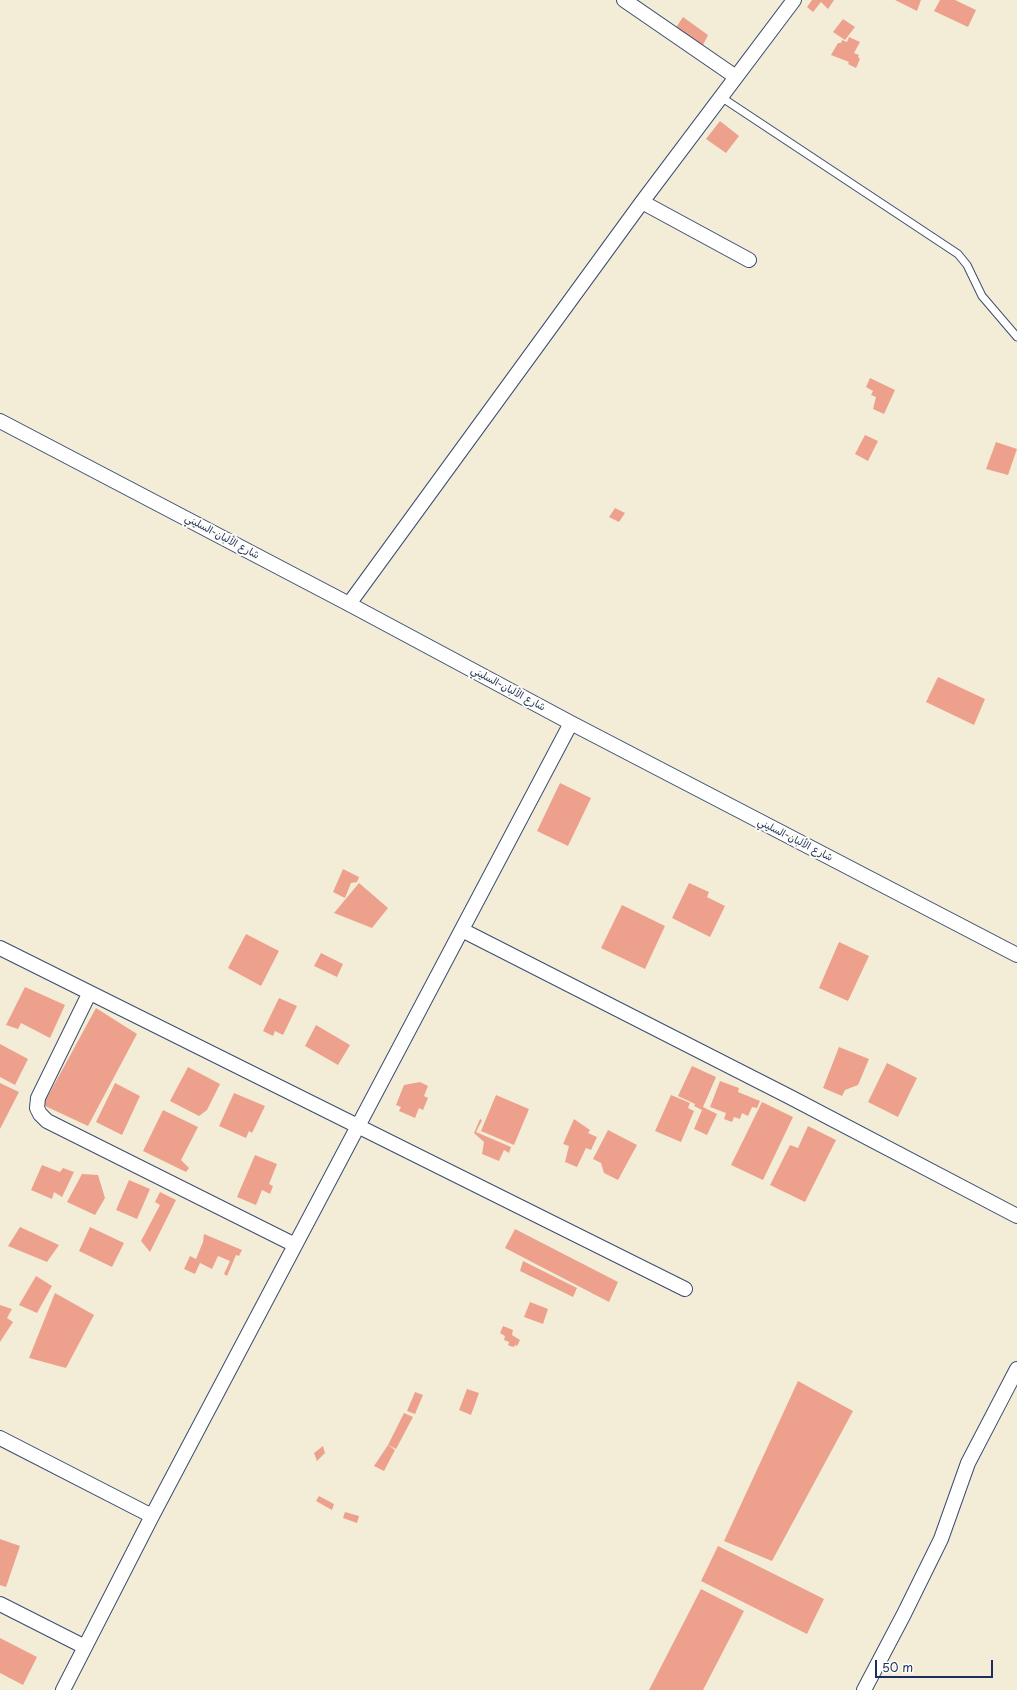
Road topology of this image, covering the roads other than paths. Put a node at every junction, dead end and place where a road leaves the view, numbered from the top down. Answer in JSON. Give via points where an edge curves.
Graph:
{"nodes":[{"id":1,"x":624,"y":0,"type":"edge"},
{"id":2,"x":794,"y":0,"type":"edge"},
{"id":3,"x":736,"y":77,"type":"junction"},
{"id":4,"x":720,"y":97,"type":"junction"},
{"id":5,"x":642,"y":202,"type":"junction"},
{"id":6,"x":749,"y":260,"type":"dead end"},
{"id":7,"x":1017,"y":337,"type":"edge"},
{"id":8,"x":0,"y":421,"type":"edge"},
{"id":9,"x":349,"y":604,"type":"junction"},
{"id":10,"x":571,"y":723,"type":"junction"},
{"id":11,"x":462,"y":930,"type":"junction"},
{"id":12,"x":0,"y":948,"type":"edge"},
{"id":13,"x":1017,"y":955,"type":"edge"},
{"id":14,"x":89,"y":994,"type":"junction"},
{"id":15,"x":357,"y":1127,"type":"junction"},
{"id":16,"x":1017,"y":1216,"type":"edge"},
{"id":17,"x":295,"y":1245,"type":"junction"},
{"id":18,"x":684,"y":1289,"type":"dead end"},
{"id":19,"x":1017,"y":1369,"type":"edge"},
{"id":20,"x":0,"y":1438,"type":"edge"},
{"id":21,"x":152,"y":1516,"type":"junction"},
{"id":22,"x":0,"y":1604,"type":"edge"},
{"id":23,"x":85,"y":1647,"type":"junction"},
{"id":24,"x":63,"y":1690,"type":"edge"},
{"id":25,"x":864,"y":1690,"type":"edge"}],
"edges":[{"from":1,"to":3,"type":"street"},
{"from":2,"to":3,"type":"street"},
{"from":3,"to":4,"type":"street"},
{"from":4,"to":5,"type":"street"},
{"from":4,"to":7,"type":"lane","via":[[958,254],[967,264],[982,296]]},
{"from":5,"to":6,"type":"street"},
{"from":5,"to":9,"type":"street"},
{"from":8,"to":9,"type":"street","name":"شارع الألبان-السليني"},
{"from":9,"to":10,"type":"street","name":"شارع الألبان-السليني"},
{"from":10,"to":11,"type":"street"},
{"from":10,"to":13,"type":"street","name":"شارع الألبان-السليني"},
{"from":11,"to":15,"type":"street"},
{"from":11,"to":16,"type":"street"},
{"from":12,"to":14,"type":"street"},
{"from":14,"to":15,"type":"street"},
{"from":14,"to":17,"type":"street","via":[[38,1098],[37,1108],[40,1114],[47,1121]]},
{"from":15,"to":17,"type":"street"},
{"from":15,"to":18,"type":"street"},
{"from":17,"to":21,"type":"street"},
{"from":19,"to":25,"type":"street","via":[[968,1463],[941,1539]]},
{"from":20,"to":21,"type":"street"},
{"from":21,"to":23,"type":"street"},
{"from":22,"to":23,"type":"street"},
{"from":23,"to":24,"type":"street"}]}
